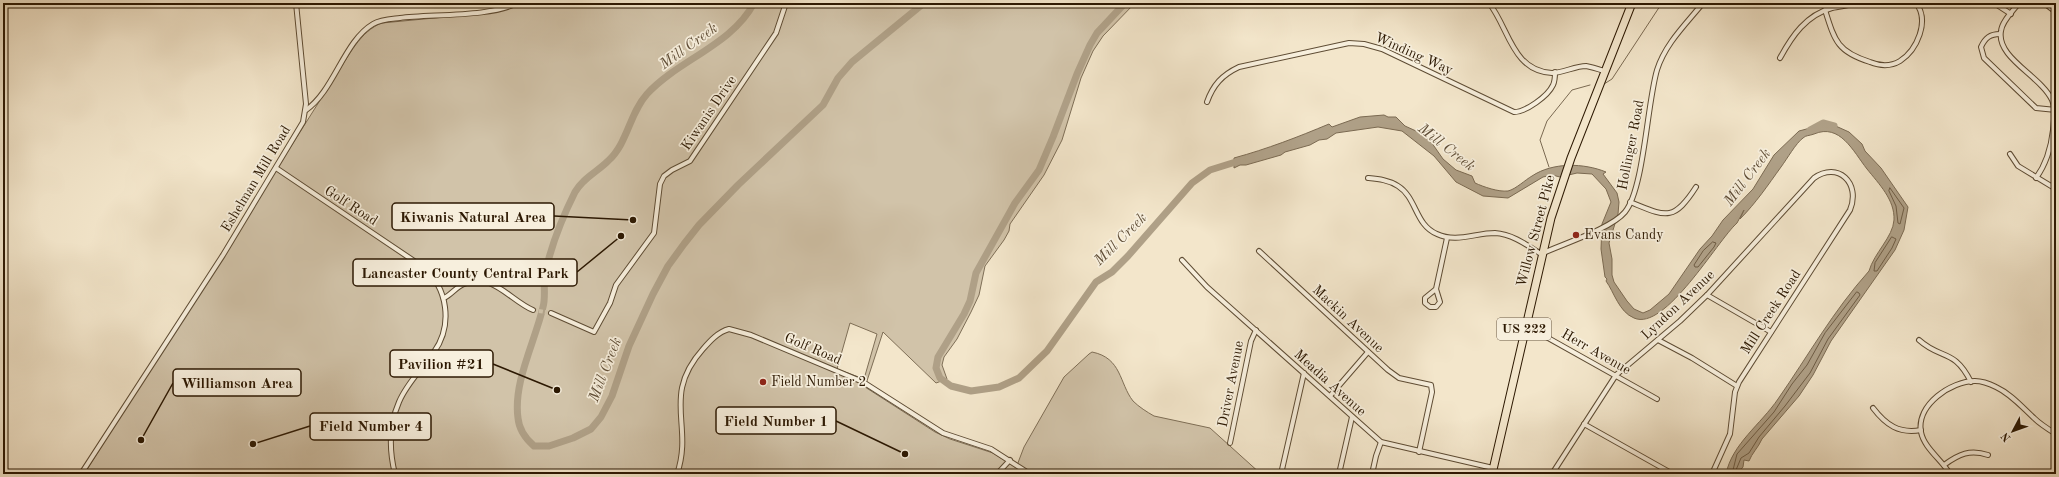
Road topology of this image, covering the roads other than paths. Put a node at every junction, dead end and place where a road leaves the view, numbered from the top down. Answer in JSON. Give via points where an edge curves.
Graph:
{"nodes":[{"id":1,"x":296,"y":3,"type":"edge"},
{"id":2,"x":517,"y":3,"type":"edge"},
{"id":3,"x":786,"y":3,"type":"edge"},
{"id":4,"x":1489,"y":3,"type":"edge"},
{"id":5,"x":1632,"y":3,"type":"edge"},
{"id":6,"x":1703,"y":3,"type":"edge"},
{"id":7,"x":1857,"y":3,"type":"edge"},
{"id":8,"x":1916,"y":3,"type":"edge"},
{"id":9,"x":1994,"y":3,"type":"edge"},
{"id":10,"x":2019,"y":3,"type":"edge"},
{"id":11,"x":2044,"y":3,"type":"edge"},
{"id":12,"x":1825,"y":10,"type":"junction"},
{"id":13,"x":2056,"y":12,"type":"edge"},
{"id":14,"x":2011,"y":14,"type":"junction"},
{"id":15,"x":2000,"y":34,"type":"junction"},
{"id":16,"x":1780,"y":58,"type":"dead end"},
{"id":17,"x":1604,"y":71,"type":"junction"},
{"id":18,"x":1555,"y":72,"type":"junction"},
{"id":19,"x":1207,"y":102,"type":"dead end"},
{"id":20,"x":306,"y":110,"type":"junction"},
{"id":21,"x":2055,"y":110,"type":"edge"},
{"id":22,"x":2010,"y":154,"type":"dead end"},
{"id":23,"x":276,"y":168,"type":"junction"},
{"id":24,"x":1837,"y":174,"type":"joint"},
{"id":25,"x":1368,"y":178,"type":"dead end"},
{"id":26,"x":2036,"y":178,"type":"junction"},
{"id":27,"x":1696,"y":186,"type":"dead end"},
{"id":28,"x":2056,"y":189,"type":"edge"},
{"id":29,"x":1630,"y":202,"type":"junction"},
{"id":30,"x":1447,"y":238,"type":"junction"},
{"id":31,"x":1259,"y":251,"type":"dead end"},
{"id":32,"x":1542,"y":254,"type":"junction"},
{"id":33,"x":1182,"y":260,"type":"dead end"},
{"id":34,"x":1436,"y":289,"type":"junction"},
{"id":35,"x":1707,"y":295,"type":"junction"},
{"id":36,"x":444,"y":298,"type":"junction"},
{"id":37,"x":533,"y":310,"type":"tunnel mouth"},
{"id":38,"x":551,"y":313,"type":"tunnel mouth"},
{"id":39,"x":1525,"y":325,"type":"junction"},
{"id":40,"x":1256,"y":330,"type":"junction"},
{"id":41,"x":1771,"y":332,"type":"junction"},
{"id":42,"x":1658,"y":340,"type":"junction"},
{"id":43,"x":1919,"y":340,"type":"dead end"},
{"id":44,"x":1368,"y":352,"type":"junction"},
{"id":45,"x":1304,"y":373,"type":"junction"},
{"id":46,"x":1615,"y":376,"type":"junction"},
{"id":47,"x":1971,"y":382,"type":"junction"},
{"id":48,"x":1737,"y":386,"type":"junction"},
{"id":49,"x":1330,"y":396,"type":"junction"},
{"id":50,"x":1657,"y":399,"type":"dead end"},
{"id":51,"x":1872,"y":408,"type":"dead end"},
{"id":52,"x":1352,"y":417,"type":"junction"},
{"id":53,"x":1584,"y":424,"type":"junction"},
{"id":54,"x":1921,"y":430,"type":"junction"},
{"id":55,"x":2056,"y":434,"type":"edge"},
{"id":56,"x":1381,"y":442,"type":"junction"},
{"id":57,"x":1230,"y":443,"type":"dead end"},
{"id":58,"x":1419,"y":452,"type":"junction"},
{"id":59,"x":1988,"y":455,"type":"dead end"},
{"id":60,"x":1010,"y":460,"type":"junction"},
{"id":61,"x":1944,"y":465,"type":"junction"},
{"id":62,"x":1492,"y":471,"type":"edge"},
{"id":63,"x":1554,"y":473,"type":"edge"},
{"id":64,"x":81,"y":474,"type":"edge"},
{"id":65,"x":395,"y":474,"type":"edge"},
{"id":66,"x":678,"y":474,"type":"edge"},
{"id":67,"x":997,"y":474,"type":"edge"},
{"id":68,"x":1030,"y":474,"type":"edge"},
{"id":69,"x":1281,"y":474,"type":"edge"},
{"id":70,"x":1339,"y":474,"type":"edge"},
{"id":71,"x":1372,"y":474,"type":"edge"},
{"id":72,"x":1673,"y":474,"type":"edge"},
{"id":73,"x":1712,"y":474,"type":"edge"},
{"id":74,"x":1950,"y":474,"type":"edge"}],
"edges":[{"from":1,"to":20,"type":"street"},
{"from":2,"to":20,"type":"street","name":"Eshelman Mill Road","via":[[498,10],[405,17],[375,22],[361,34],[315,103]]},
{"from":3,"to":38,"type":"street","name":"Kiwanis Drive","via":[[776,33],[690,161],[664,176],[660,184],[654,233],[616,285],[610,303],[594,332]]},
{"from":4,"to":18,"type":"street","via":[[1522,60],[1540,71]]},
{"from":5,"to":17,"type":"highway","name":"Willow Street Pike","number":"US 222"},
{"from":6,"to":29,"type":"street","name":"Hollinger Road","via":[[1672,40],[1660,63],[1647,119],[1638,176]]},
{"from":7,"to":12,"type":"street"},
{"from":8,"to":12,"type":"street","via":[[1923,18],[1920,34],[1911,50],[1900,61],[1882,66],[1844,51],[1834,36]]},
{"from":9,"to":14,"type":"street"},
{"from":10,"to":14,"type":"street"},
{"from":11,"to":13,"type":"street"},
{"from":12,"to":16,"type":"street","via":[[1808,19],[1799,28]]},
{"from":14,"to":15,"type":"street"},
{"from":15,"to":21,"type":"street","via":[[2006,52],[2043,87]]},
{"from":15,"to":21,"type":"street","via":[[1993,34],[1984,40],[1981,47],[1984,58],[2036,108]]},
{"from":17,"to":18,"type":"street","via":[[1584,66]]},
{"from":17,"to":32,"type":"highway","name":"Willow Street Pike","number":"US 222","via":[[1561,184]]},
{"from":18,"to":19,"type":"street","name":"Winding Way","via":[[1554,84],[1546,94],[1527,109],[1514,112],[1382,49],[1349,43],[1239,67],[1214,85]]},
{"from":20,"to":23,"type":"street","name":"Eshelman Mill Road","via":[[303,122]]},
{"from":21,"to":26,"type":"street","via":[[2048,159]]},
{"from":22,"to":26,"type":"street","via":[[2018,166]]},
{"from":23,"to":36,"type":"street","name":"Golf Road","via":[[423,267],[433,277]]},
{"from":23,"to":64,"type":"street","name":"Eshelman Mill Road","via":[[223,255]]},
{"from":24,"to":35,"type":"street","name":"Lyndon Avenue","via":[[1824,173],[1814,178]]},
{"from":24,"to":41,"type":"street","name":"Mill Creek Road","via":[[1844,176],[1851,184],[1854,194],[1852,206]]},
{"from":25,"to":30,"type":"street","via":[[1398,186],[1408,195],[1418,217],[1426,227]]},
{"from":26,"to":28,"type":"street"},
{"from":27,"to":29,"type":"street","via":[[1679,208],[1668,214],[1658,214]]},
{"from":29,"to":32,"type":"street","name":"Hollinger Road","via":[[1618,218]]},
{"from":30,"to":32,"type":"street","via":[[1487,233],[1503,234],[1518,239]]},
{"from":30,"to":34,"type":"street"},
{"from":31,"to":44,"type":"street","name":"Mackin Avenue"},
{"from":32,"to":39,"type":"highway","name":"Willow Street Pike","number":"US 222"},
{"from":33,"to":40,"type":"street","name":"Meadia Avenue","via":[[1207,287]]},
{"from":34,"to":34,"type":"street","via":[[1425,298],[1425,303],[1430,307],[1436,307],[1440,302]]},
{"from":35,"to":41,"type":"street"},
{"from":35,"to":42,"type":"street","name":"Lyndon Avenue"},
{"from":36,"to":37,"type":"street","via":[[464,284],[472,281],[482,282],[496,286]]},
{"from":36,"to":65,"type":"street","name":"Golf Road","via":[[445,324],[441,339],[434,352],[408,384],[394,416],[390,446]]},
{"from":39,"to":46,"type":"street","name":"Herr Avenue"},
{"from":39,"to":62,"type":"highway","name":"Willow Street Pike","number":"US 222"},
{"from":40,"to":45,"type":"street","name":"Meadia Avenue"},
{"from":40,"to":57,"type":"street","name":"Driver Avenue","via":[[1251,341]]},
{"from":41,"to":48,"type":"street","name":"Mill Creek Road"},
{"from":42,"to":46,"type":"street","name":"Lyndon Avenue"},
{"from":42,"to":48,"type":"street"},
{"from":43,"to":47,"type":"street","via":[[1928,348],[1957,360]]},
{"from":44,"to":49,"type":"street"},
{"from":44,"to":58,"type":"street","name":"Mackin Avenue","via":[[1396,376],[1432,387]]},
{"from":45,"to":49,"type":"street","name":"Meadia Avenue"},
{"from":45,"to":69,"type":"street"},
{"from":46,"to":50,"type":"street","name":"Herr Avenue"},
{"from":46,"to":53,"type":"street","name":"Lyndon Avenue"},
{"from":47,"to":54,"type":"street","via":[[1962,383],[1932,400],[1922,415]]},
{"from":47,"to":55,"type":"street","via":[[1984,382],[2005,392],[2040,424]]},
{"from":48,"to":73,"type":"street","name":"Mill Creek Road","via":[[1730,434]]},
{"from":49,"to":52,"type":"street","name":"Meadia Avenue"},
{"from":51,"to":54,"type":"street","via":[[1888,425],[1898,430]]},
{"from":52,"to":56,"type":"street","name":"Meadia Avenue"},
{"from":52,"to":70,"type":"street"},
{"from":53,"to":63,"type":"street","name":"Lyndon Avenue"},
{"from":53,"to":72,"type":"street"},
{"from":54,"to":61,"type":"street","via":[[1925,442]]},
{"from":56,"to":58,"type":"street","name":"Meadia Avenue"},
{"from":56,"to":71,"type":"street"},
{"from":58,"to":62,"type":"street","name":"Meadia Avenue"},
{"from":59,"to":61,"type":"street","via":[[1967,452]]},
{"from":60,"to":66,"type":"street","name":"Golf Road","via":[[991,449],[943,433],[863,382],[751,335],[729,329],[718,335],[696,358],[682,384],[679,403],[683,444]]},
{"from":60,"to":67,"type":"street"},
{"from":60,"to":68,"type":"street","name":"Golf Road"},
{"from":61,"to":74,"type":"street"}]}
